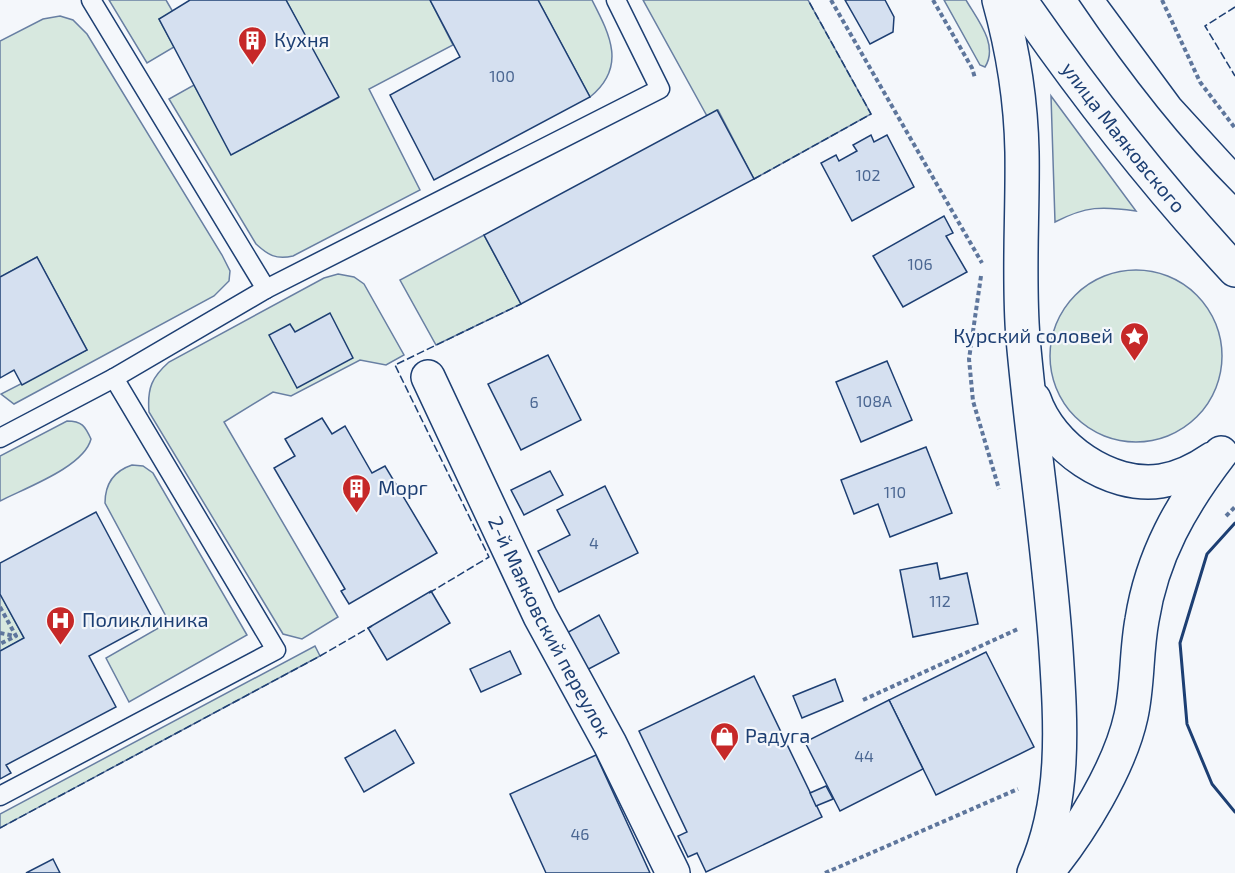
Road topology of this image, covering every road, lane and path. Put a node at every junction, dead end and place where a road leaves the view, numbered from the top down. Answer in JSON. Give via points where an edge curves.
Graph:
{"nodes":[{"id":1,"x":91,"y":0,"type":"edge"},
{"id":2,"x":616,"y":0,"type":"edge"},
{"id":3,"x":831,"y":0,"type":"edge"},
{"id":4,"x":933,"y":0,"type":"edge"},
{"id":5,"x":999,"y":0,"type":"edge"},
{"id":6,"x":1020,"y":0,"type":"edge"},
{"id":7,"x":1162,"y":0,"type":"edge"},
{"id":8,"x":978,"y":88,"type":"dead end"},
{"id":9,"x":1235,"y":128,"type":"edge"},
{"id":10,"x":982,"y":253,"type":"dead end"},
{"id":11,"x":982,"y":264,"type":"junction"},
{"id":12,"x":1235,"y":270,"type":"edge"},
{"id":13,"x":266,"y":289,"type":"junction"},
{"id":14,"x":428,"y":377,"type":"dead end"},
{"id":15,"x":114,"y":378,"type":"junction"},
{"id":16,"x":1027,"y":380,"type":"junction"},
{"id":17,"x":0,"y":438,"type":"edge"},
{"id":18,"x":1228,"y":448,"type":"edge"},
{"id":19,"x":1000,"y":490,"type":"dead end"},
{"id":20,"x":0,"y":607,"type":"edge"},
{"id":21,"x":0,"y":633,"type":"edge"},
{"id":22,"x":16,"y":636,"type":"junction"},
{"id":23,"x":0,"y":644,"type":"edge"},
{"id":24,"x":1025,"y":786,"type":"dead end"},
{"id":25,"x":0,"y":796,"type":"edge"},
{"id":26,"x":673,"y":873,"type":"edge"},
{"id":27,"x":825,"y":873,"type":"edge"},
{"id":28,"x":1034,"y":873,"type":"edge"},
{"id":29,"x":1046,"y":873,"type":"edge"}],
"edges":[{"from":1,"to":13,"type":"lane"},
{"from":2,"to":13,"type":"lane","via":[[660,89]]},
{"from":3,"to":11,"type":"path"},
{"from":4,"to":8,"type":"path","via":[[972,68]]},
{"from":5,"to":16,"type":"main road","via":[[1013,49],[1022,150],[1023,336]]},
{"from":6,"to":12,"type":"main road","name":"улица Маяковского","via":[[1123,138]]},
{"from":7,"to":9,"type":"path","via":[[1200,82]]},
{"from":10,"to":11,"type":"path"},
{"from":11,"to":19,"type":"path","via":[[969,358],[973,401]]},
{"from":13,"to":15,"type":"lane"},
{"from":14,"to":26,"type":"main road","name":"2-й Маяковский переулок","via":[[540,616],[610,744]]},
{"from":15,"to":17,"type":"lane"},
{"from":15,"to":25,"type":"lane","via":[[276,650]]},
{"from":16,"to":18,"type":"main road","via":[[1036,407],[1050,430],[1071,451],[1116,476],[1160,482],[1179,477]]},
{"from":16,"to":28,"type":"main road","via":[[1053,603],[1060,713],[1055,807]]},
{"from":18,"to":29,"type":"main road","via":[[1189,497],[1168,532],[1154,566],[1141,622],[1131,716],[1119,750],[1099,792]]},
{"from":20,"to":22,"type":"path"},
{"from":21,"to":22,"type":"path"},
{"from":22,"to":23,"type":"path"},
{"from":24,"to":27,"type":"path"}]}
